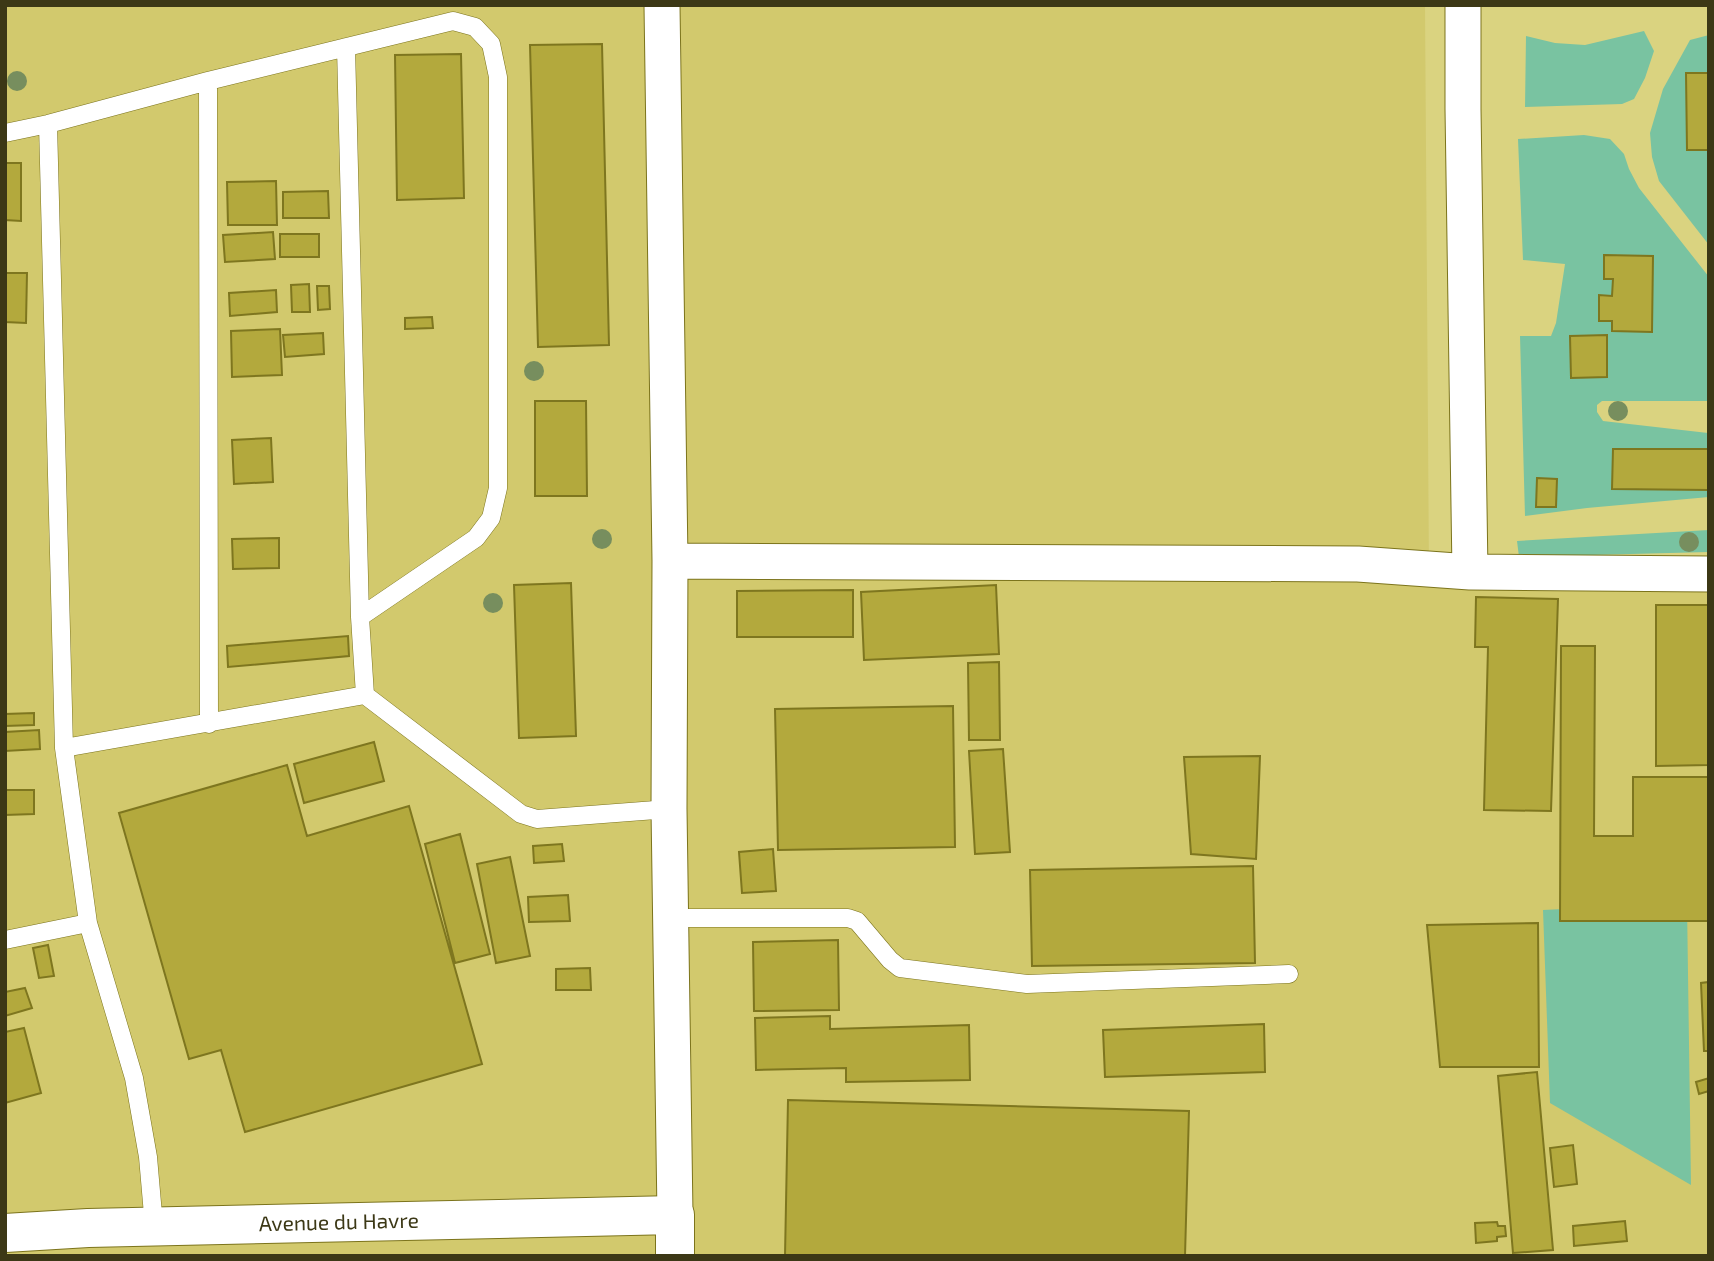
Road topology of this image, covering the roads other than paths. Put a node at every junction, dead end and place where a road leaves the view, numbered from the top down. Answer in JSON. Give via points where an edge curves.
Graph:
{"nodes":[{"id":1,"x":662,"y":5,"type":"edge"},
{"id":2,"x":1463,"y":5,"type":"edge"},
{"id":3,"x":346,"y":47,"type":"junction"},
{"id":4,"x":208,"y":81,"type":"junction"},
{"id":5,"x":48,"y":124,"type":"junction"},
{"id":6,"x":5,"y":133,"type":"edge"},
{"id":7,"x":670,"y":561,"type":"junction"},
{"id":8,"x":1470,"y":572,"type":"junction"},
{"id":9,"x":1709,"y":573,"type":"edge"},
{"id":10,"x":360,"y":617,"type":"junction"},
{"id":11,"x":365,"y":695,"type":"junction"},
{"id":12,"x":209,"y":724,"type":"junction"},
{"id":13,"x":64,"y":748,"type":"junction"},
{"id":14,"x":669,"y":809,"type":"junction"},
{"id":15,"x":671,"y":918,"type":"junction"},
{"id":16,"x":88,"y":923,"type":"junction"},
{"id":17,"x":5,"y":940,"type":"edge"},
{"id":18,"x":1289,"y":974,"type":"dead end"},
{"id":19,"x":675,"y":1215,"type":"junction"},
{"id":20,"x":154,"y":1226,"type":"junction"},
{"id":21,"x":5,"y":1233,"type":"edge"},
{"id":22,"x":675,"y":1256,"type":"edge"}],
"edges":[{"from":1,"to":7,"type":"street"},
{"from":2,"to":8,"type":"street"},
{"from":3,"to":4,"type":"lane"},
{"from":3,"to":10,"type":"lane"},
{"from":3,"to":10,"type":"lane","via":[[453,21],[475,27],[491,44],[498,77],[498,488],[491,518],[476,538]]},
{"from":4,"to":5,"type":"lane"},
{"from":4,"to":12,"type":"lane"},
{"from":5,"to":6,"type":"lane"},
{"from":5,"to":13,"type":"lane"},
{"from":7,"to":8,"type":"street","via":[[1358,564]]},
{"from":7,"to":14,"type":"street"},
{"from":8,"to":9,"type":"street"},
{"from":10,"to":11,"type":"lane"},
{"from":11,"to":12,"type":"lane"},
{"from":11,"to":14,"type":"lane","via":[[521,814],[537,819]]},
{"from":12,"to":13,"type":"lane"},
{"from":13,"to":16,"type":"lane"},
{"from":14,"to":15,"type":"street"},
{"from":15,"to":18,"type":"lane","via":[[848,918],[857,921],[900,968],[1027,984]]},
{"from":15,"to":19,"type":"street"},
{"from":16,"to":17,"type":"lane"},
{"from":16,"to":20,"type":"lane","via":[[134,1078]]},
{"from":19,"to":20,"type":"street","name":"Avenue du Havre"},
{"from":19,"to":22,"type":"street"},
{"from":20,"to":21,"type":"street","name":"Avenue du Havre"}]}
